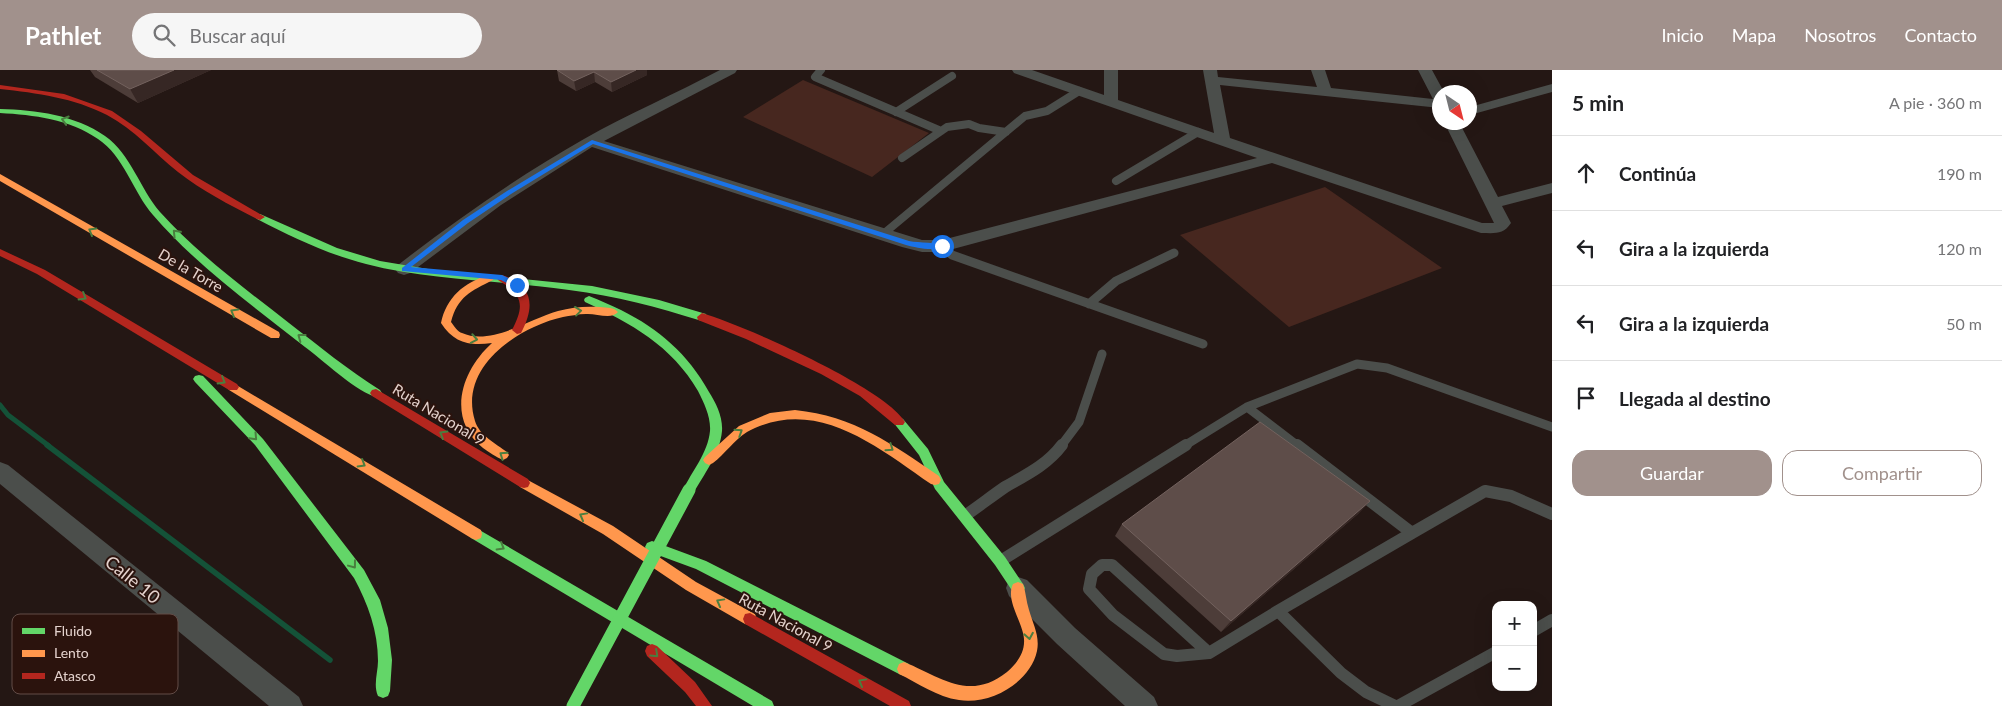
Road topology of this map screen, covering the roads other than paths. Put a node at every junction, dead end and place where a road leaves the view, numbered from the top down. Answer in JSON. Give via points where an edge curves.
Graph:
{"nodes":[{"id":1,"x":730,"y":70,"type":"edge"},
{"id":2,"x":821,"y":70,"type":"edge"},
{"id":3,"x":1019,"y":70,"type":"edge"},
{"id":4,"x":1111,"y":70,"type":"edge"},
{"id":5,"x":1318,"y":70,"type":"edge"},
{"id":6,"x":1425,"y":70,"type":"edge"},
{"id":7,"x":1211,"y":75,"type":"edge"},
{"id":8,"x":952,"y":76,"type":"dead end"},
{"id":9,"x":1433,"y":85,"type":"edge"},
{"id":10,"x":0,"y":87,"type":"edge"},
{"id":11,"x":1552,"y":88,"type":"edge"},
{"id":12,"x":1079,"y":91,"type":"junction"},
{"id":13,"x":1326,"y":93,"type":"junction"},
{"id":14,"x":1111,"y":102,"type":"junction"},
{"id":15,"x":1432,"y":103,"type":"edge"},
{"id":16,"x":1477,"y":109,"type":"edge"},
{"id":17,"x":0,"y":111,"type":"edge"},
{"id":18,"x":896,"y":112,"type":"junction"},
{"id":19,"x":1456,"y":130,"type":"edge"},
{"id":20,"x":941,"y":131,"type":"junction"},
{"id":21,"x":1006,"y":132,"type":"junction"},
{"id":22,"x":1198,"y":132,"type":"junction"},
{"id":23,"x":1222,"y":141,"type":"junction"},
{"id":24,"x":592,"y":142,"type":"junction"},
{"id":25,"x":902,"y":158,"type":"dead end"},
{"id":26,"x":1273,"y":158,"type":"junction"},
{"id":27,"x":0,"y":177,"type":"edge"},
{"id":28,"x":1116,"y":181,"type":"dead end"},
{"id":29,"x":1552,"y":188,"type":"edge"},
{"id":30,"x":1493,"y":203,"type":"junction"},
{"id":31,"x":882,"y":235,"type":"junction"},
{"id":32,"x":0,"y":243,"type":"edge"},
{"id":33,"x":942,"y":246,"type":"junction"},
{"id":34,"x":0,"y":252,"type":"edge"},
{"id":35,"x":1174,"y":253,"type":"dead end"},
{"id":36,"x":404,"y":269,"type":"junction"},
{"id":37,"x":41,"y":272,"type":"junction"},
{"id":38,"x":489,"y":278,"type":"junction"},
{"id":39,"x":502,"y":278,"type":"junction"},
{"id":40,"x":553,"y":284,"type":"junction"},
{"id":41,"x":1089,"y":304,"type":"junction"},
{"id":42,"x":618,"y":312,"type":"junction"},
{"id":43,"x":518,"y":330,"type":"junction"},
{"id":44,"x":504,"y":338,"type":"junction"},
{"id":45,"x":1203,"y":344,"type":"dead end"},
{"id":46,"x":172,"y":351,"type":"junction"},
{"id":47,"x":1102,"y":354,"type":"dead end"},
{"id":48,"x":367,"y":388,"type":"junction"},
{"id":49,"x":1247,"y":407,"type":"junction"},
{"id":50,"x":1552,"y":427,"type":"edge"},
{"id":51,"x":703,"y":464,"type":"junction"},
{"id":52,"x":0,"y":470,"type":"edge"},
{"id":53,"x":936,"y":480,"type":"junction"},
{"id":54,"x":536,"y":490,"type":"junction"},
{"id":55,"x":1552,"y":514,"type":"edge"},
{"id":56,"x":964,"y":517,"type":"junction"},
{"id":57,"x":608,"y":530,"type":"junction"},
{"id":58,"x":1412,"y":533,"type":"junction"},
{"id":59,"x":1001,"y":560,"type":"junction"},
{"id":60,"x":1018,"y":588,"type":"junction"},
{"id":61,"x":1278,"y":610,"type":"junction"},
{"id":62,"x":605,"y":611,"type":"junction"},
{"id":63,"x":177,"y":614,"type":"edge"},
{"id":64,"x":178,"y":615,"type":"edge"},
{"id":65,"x":1552,"y":620,"type":"edge"},
{"id":66,"x":1537,"y":629,"type":"edge"},
{"id":67,"x":1210,"y":653,"type":"junction"},
{"id":68,"x":1492,"y":654,"type":"edge"},
{"id":69,"x":381,"y":699,"type":"edge"},
{"id":70,"x":290,"y":706,"type":"edge"},
{"id":71,"x":573,"y":706,"type":"edge"},
{"id":72,"x":705,"y":706,"type":"edge"},
{"id":73,"x":767,"y":706,"type":"edge"},
{"id":74,"x":904,"y":706,"type":"edge"},
{"id":75,"x":1145,"y":706,"type":"edge"},
{"id":76,"x":1397,"y":706,"type":"edge"}],
"edges":[{"from":1,"to":24,"type":"street"},
{"from":2,"to":18,"type":"lane","via":[[815,77]]},
{"from":3,"to":12,"type":"street"},
{"from":4,"to":14,"type":"street"},
{"from":5,"to":13,"type":"street"},
{"from":6,"to":9,"type":"street"},
{"from":7,"to":13,"type":"street"},
{"from":7,"to":23,"type":"street"},
{"from":8,"to":18,"type":"lane"},
{"from":10,"to":36,"type":"main road","via":[[59,94],[88,103],[142,134],[185,173],[215,193],[325,247]]},
{"from":11,"to":16,"type":"street"},
{"from":12,"to":14,"type":"street"},
{"from":12,"to":21,"type":"lane","via":[[1048,110],[1026,116]]},
{"from":13,"to":15,"type":"street"},
{"from":14,"to":22,"type":"street"},
{"from":48,"to":17,"type":"main road","name":"Ruta Nacional 9","one_way":true,"via":[[239,290],[182,240],[155,212],[102,138],[65,119],[29,112]]},
{"from":18,"to":20,"type":"lane"},
{"from":19,"to":30,"type":"street"},
{"from":20,"to":21,"type":"lane","via":[[969,124]]},
{"from":20,"to":25,"type":"lane"},
{"from":21,"to":31,"type":"lane"},
{"from":22,"to":23,"type":"street"},
{"from":22,"to":28,"type":"lane"},
{"from":23,"to":26,"type":"street"},
{"from":24,"to":31,"type":"street"},
{"from":24,"to":36,"type":"street","via":[[466,221]]},
{"from":26,"to":30,"type":"street","via":[[1481,228],[1499,228],[1503,223]]},
{"from":26,"to":33,"type":"street"},
{"from":48,"to":27,"type":"main road","name":"De la Torre","one_way":true},
{"from":29,"to":30,"type":"street"},
{"from":31,"to":33,"type":"street","via":[[922,246]]},
{"from":32,"to":37,"type":"main road"},
{"from":33,"to":41,"type":"lane","via":[[952,255]]},
{"from":34,"to":37,"type":"main road"},
{"from":35,"to":41,"type":"lane","via":[[1116,282]]},
{"from":36,"to":38,"type":"main road"},
{"from":37,"to":46,"type":"main road","one_way":true},
{"from":38,"to":39,"type":"main road"},
{"from":38,"to":44,"type":"main road","one_way":true,"via":[[462,292],[448,308],[446,323],[457,336],[478,341]]},
{"from":39,"to":40,"type":"main road"},
{"from":39,"to":43,"type":"main road","via":[[517,285],[524,293],[528,308]]},
{"from":40,"to":42,"type":"main road"},
{"from":40,"to":53,"type":"main road","via":[[683,310],[840,378],[875,400],[892,416],[924,452]]},
{"from":41,"to":45,"type":"lane"},
{"from":43,"to":42,"type":"main road","one_way":true,"via":[[560,314],[585,310]]},
{"from":42,"to":51,"type":"main road","via":[[670,344],[688,362],[702,384],[714,412],[715,425]]},
{"from":43,"to":44,"type":"main road"},
{"from":54,"to":44,"type":"main road","one_way":true,"via":[[518,465],[488,444],[471,427],[467,406],[470,383],[480,362]]},
{"from":46,"to":62,"type":"main road","one_way":true},
{"from":46,"to":69,"type":"main road","one_way":true,"via":[[259,442],[359,574],[373,600],[381,628],[384,660]]},
{"from":47,"to":56,"type":"lane","via":[[1079,422],[1055,454]]},
{"from":54,"to":48,"type":"main road","name":"Ruta Nacional 9","one_way":true},
{"from":49,"to":50,"type":"lane","via":[[1357,364],[1387,368]]},
{"from":49,"to":58,"type":"lane"},
{"from":49,"to":59,"type":"lane"},
{"from":51,"to":53,"type":"main road","one_way":true,"via":[[715,457],[733,436],[762,420],[781,415],[812,414],[863,432]]},
{"from":51,"to":71,"type":"main road","bridge":true},
{"from":52,"to":63,"type":"street","name":"Calle 10"},
{"from":53,"to":56,"type":"main road"},
{"from":57,"to":54,"type":"main road","name":"Ruta Nacional 9","one_way":true},
{"from":55,"to":58,"type":"lane","via":[[1510,496],[1485,491]]},
{"from":56,"to":59,"type":"main road"},
{"from":60,"to":57,"type":"main road","one_way":true,"via":[[1031,642],[1026,659],[1019,672],[992,689],[963,694],[940,687],[702,565]]},
{"from":74,"to":57,"type":"main road","name":"Ruta Nacional 9","one_way":true,"via":[[691,586]]},
{"from":58,"to":61,"type":"lane"},
{"from":59,"to":60,"type":"main road"},
{"from":60,"to":75,"type":"street"},
{"from":61,"to":67,"type":"lane"},
{"from":61,"to":76,"type":"lane","via":[[1341,673],[1366,692]]},
{"from":62,"to":72,"type":"main road","one_way":true,"via":[[683,680]]},
{"from":62,"to":73,"type":"main road"},
{"from":64,"to":70,"type":"street","name":"Calle 10"},
{"from":65,"to":66,"type":"lane"},
{"from":67,"to":67,"type":"lane","via":[[1112,566],[1105,563],[1097,566],[1088,581],[1089,589],[1113,616],[1164,654]]},
{"from":68,"to":76,"type":"lane"}]}
